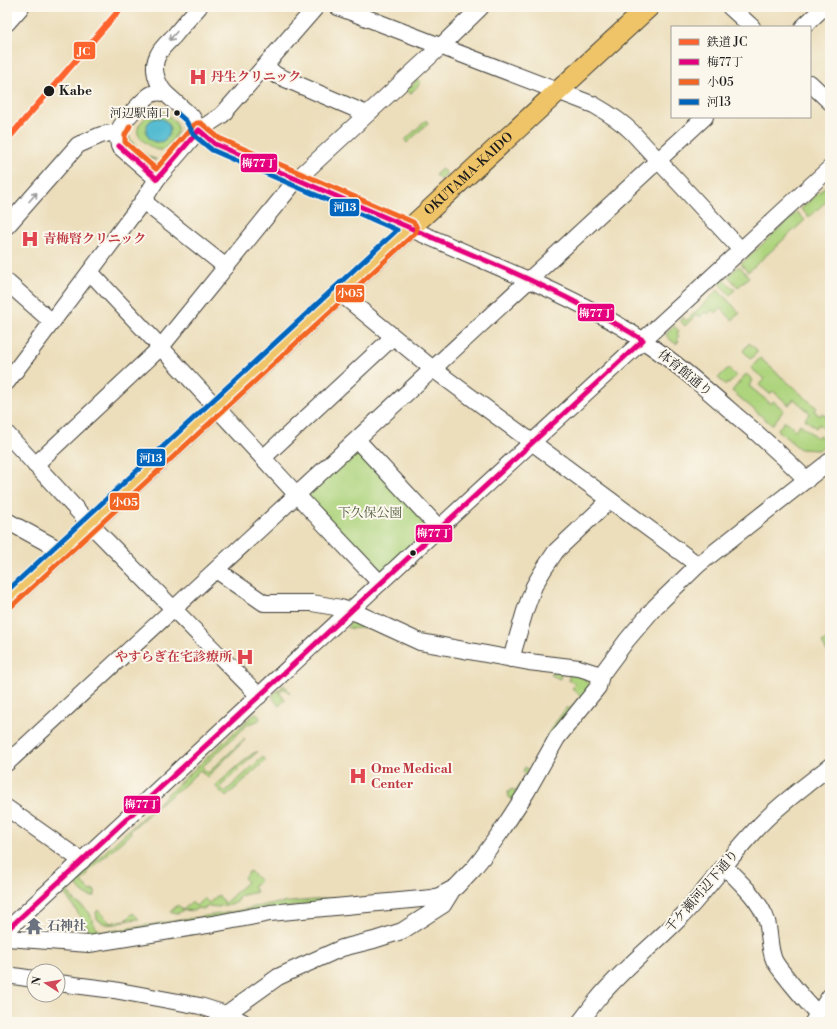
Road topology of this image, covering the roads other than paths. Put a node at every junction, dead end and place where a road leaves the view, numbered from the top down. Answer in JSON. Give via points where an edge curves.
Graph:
{"nodes":[{"id":1,"x":22,"y":7,"type":"edge"},
{"id":2,"x":199,"y":7,"type":"edge"},
{"id":3,"x":316,"y":7,"type":"edge"},
{"id":4,"x":338,"y":7,"type":"edge"},
{"id":5,"x":481,"y":7,"type":"edge"},
{"id":6,"x":649,"y":7,"type":"edge"},
{"id":7,"x":730,"y":7,"type":"edge"},
{"id":8,"x":824,"y":7,"type":"edge"},
{"id":9,"x":7,"y":23,"type":"edge"},
{"id":10,"x":751,"y":26,"type":"edge"},
{"id":11,"x":804,"y":26,"type":"edge"},
{"id":12,"x":440,"y":47,"type":"junction"},
{"id":13,"x":265,"y":66,"type":"junction"},
{"id":14,"x":811,"y":83,"type":"edge"},
{"id":15,"x":557,"y":92,"type":"junction"},
{"id":16,"x":165,"y":93,"type":"junction"},
{"id":17,"x":830,"y":102,"type":"edge"},
{"id":18,"x":367,"y":114,"type":"junction"},
{"id":19,"x":704,"y":118,"type":"edge"},
{"id":20,"x":199,"y":130,"type":"junction"},
{"id":21,"x":118,"y":133,"type":"junction"},
{"id":22,"x":658,"y":160,"type":"junction"},
{"id":23,"x":830,"y":168,"type":"edge"},
{"id":24,"x":158,"y":179,"type":"junction"},
{"id":25,"x":297,"y":179,"type":"junction"},
{"id":26,"x":143,"y":201,"type":"junction"},
{"id":27,"x":7,"y":226,"type":"edge"},
{"id":28,"x":410,"y":228,"type":"junction"},
{"id":29,"x":741,"y":250,"type":"junction"},
{"id":30,"x":226,"y":267,"type":"junction"},
{"id":31,"x":90,"y":272,"type":"junction"},
{"id":32,"x":529,"y":280,"type":"junction"},
{"id":33,"x":7,"y":282,"type":"edge"},
{"id":34,"x":340,"y":293,"type":"junction"},
{"id":35,"x":52,"y":322,"type":"junction"},
{"id":36,"x":393,"y":337,"type":"junction"},
{"id":37,"x":643,"y":340,"type":"junction"},
{"id":38,"x":161,"y":347,"type":"junction"},
{"id":39,"x":433,"y":369,"type":"junction"},
{"id":40,"x":7,"y":382,"type":"edge"},
{"id":41,"x":217,"y":407,"type":"junction"},
{"id":42,"x":7,"y":434,"type":"edge"},
{"id":43,"x":356,"y":440,"type":"junction"},
{"id":44,"x":533,"y":442,"type":"junction"},
{"id":45,"x":263,"y":458,"type":"junction"},
{"id":46,"x":830,"y":461,"type":"edge"},
{"id":47,"x":35,"y":465,"type":"junction"},
{"id":48,"x":807,"y":480,"type":"junction"},
{"id":49,"x":298,"y":495,"type":"junction"},
{"id":50,"x":610,"y":500,"type":"junction"},
{"id":51,"x":7,"y":521,"type":"edge"},
{"id":52,"x":90,"y":524,"type":"junction"},
{"id":53,"x":439,"y":528,"type":"junction"},
{"id":54,"x":62,"y":550,"type":"junction"},
{"id":55,"x":698,"y":565,"type":"junction"},
{"id":56,"x":216,"y":570,"type":"junction"},
{"id":57,"x":380,"y":583,"type":"junction"},
{"id":58,"x":7,"y":601,"type":"edge"},
{"id":59,"x":174,"y":609,"type":"junction"},
{"id":60,"x":350,"y":611,"type":"junction"},
{"id":61,"x":511,"y":659,"type":"junction"},
{"id":62,"x":601,"y":674,"type":"junction"},
{"id":63,"x":258,"y":696,"type":"junction"},
{"id":64,"x":7,"y":763,"type":"edge"},
{"id":65,"x":830,"y":766,"type":"edge"},
{"id":66,"x":7,"y":808,"type":"edge"},
{"id":67,"x":82,"y":861,"type":"junction"},
{"id":68,"x":724,"y":866,"type":"junction"},
{"id":69,"x":452,"y":890,"type":"junction"},
{"id":70,"x":7,"y":930,"type":"edge"},
{"id":71,"x":7,"y":938,"type":"edge"},
{"id":72,"x":7,"y":975,"type":"edge"},
{"id":73,"x":26,"y":978,"type":"edge"},
{"id":74,"x":66,"y":984,"type":"edge"},
{"id":75,"x":830,"y":996,"type":"edge"},
{"id":76,"x":226,"y":1014,"type":"junction"},
{"id":77,"x":816,"y":1018,"type":"edge"},
{"id":78,"x":243,"y":1022,"type":"edge"},
{"id":79,"x":580,"y":1022,"type":"edge"}],
"edges":[{"from":1,"to":9,"type":"street"},
{"from":2,"to":16,"type":"street","one_way":true,"via":[[157,57],[156,77]]},
{"from":3,"to":13,"type":"street"},
{"from":4,"to":12,"type":"street"},
{"from":5,"to":12,"type":"street"},
{"from":6,"to":15,"type":"main road","name":"OKUTAMA-KAIDO"},
{"from":7,"to":10,"type":"street"},
{"from":8,"to":11,"type":"street"},
{"from":12,"to":15,"type":"street"},
{"from":12,"to":18,"type":"street"},
{"from":13,"to":18,"type":"street","via":[[276,75]]},
{"from":13,"to":20,"type":"street","via":[[222,115]]},
{"from":14,"to":17,"type":"street"},
{"from":15,"to":22,"type":"street","via":[[614,116]]},
{"from":15,"to":28,"type":"main road","name":"OKUTAMA-KAIDO"},
{"from":16,"to":20,"type":"street","via":[[192,117]]},
{"from":16,"to":21,"type":"street","via":[[154,93],[145,99],[119,128]]},
{"from":18,"to":25,"type":"street"},
{"from":19,"to":22,"type":"street"},
{"from":20,"to":24,"type":"street"},
{"from":20,"to":25,"type":"street","name":"体育館通り","via":[[215,144]]},
{"from":21,"to":24,"type":"street","via":[[119,146]]},
{"from":27,"to":21,"type":"street","one_way":true,"via":[[78,145],[107,133]]},
{"from":22,"to":29,"type":"street"},
{"from":22,"to":32,"type":"street"},
{"from":23,"to":29,"type":"street"},
{"from":24,"to":26,"type":"street"},
{"from":25,"to":28,"type":"street","name":"体育館通り"},
{"from":25,"to":30,"type":"street"},
{"from":26,"to":30,"type":"street"},
{"from":26,"to":31,"type":"street"},
{"from":28,"to":32,"type":"street","name":"体育館通り"},
{"from":28,"to":34,"type":"main road","name":"OKUTAMA-KAIDO"},
{"from":29,"to":37,"type":"street"},
{"from":30,"to":38,"type":"street"},
{"from":31,"to":35,"type":"street"},
{"from":31,"to":38,"type":"street"},
{"from":32,"to":37,"type":"street","name":"体育館通り","via":[[594,311]]},
{"from":32,"to":39,"type":"street"},
{"from":33,"to":35,"type":"street"},
{"from":34,"to":36,"type":"street"},
{"from":34,"to":41,"type":"main road","name":"OKUTAMA-KAIDO"},
{"from":35,"to":40,"type":"street"},
{"from":36,"to":39,"type":"street"},
{"from":36,"to":45,"type":"street"},
{"from":37,"to":44,"type":"street"},
{"from":37,"to":48,"type":"street","name":"体育館通り","via":[[714,396]]},
{"from":38,"to":41,"type":"street"},
{"from":38,"to":47,"type":"street"},
{"from":39,"to":43,"type":"street"},
{"from":39,"to":44,"type":"street"},
{"from":41,"to":45,"type":"street"},
{"from":41,"to":52,"type":"main road","name":"OKUTAMA-KAIDO"},
{"from":42,"to":47,"type":"street"},
{"from":43,"to":49,"type":"street"},
{"from":43,"to":53,"type":"street"},
{"from":44,"to":50,"type":"street"},
{"from":44,"to":53,"type":"street"},
{"from":45,"to":49,"type":"street"},
{"from":46,"to":48,"type":"street"},
{"from":47,"to":52,"type":"street"},
{"from":48,"to":55,"type":"street"},
{"from":49,"to":56,"type":"street"},
{"from":49,"to":57,"type":"street"},
{"from":50,"to":55,"type":"street"},
{"from":50,"to":61,"type":"street","via":[[556,551],[544,569],[527,605]]},
{"from":51,"to":54,"type":"street"},
{"from":52,"to":54,"type":"main road","name":"OKUTAMA-KAIDO"},
{"from":52,"to":59,"type":"street"},
{"from":53,"to":57,"type":"street"},
{"from":54,"to":58,"type":"main road","name":"OKUTAMA-KAIDO"},
{"from":55,"to":62,"type":"street","via":[[656,607]]},
{"from":56,"to":59,"type":"street"},
{"from":56,"to":60,"type":"street","via":[[264,603],[320,604]]},
{"from":57,"to":60,"type":"street"},
{"from":59,"to":63,"type":"street"},
{"from":59,"to":64,"type":"street"},
{"from":60,"to":61,"type":"street","via":[[426,643]]},
{"from":60,"to":63,"type":"street"},
{"from":61,"to":62,"type":"street","via":[[579,668]]},
{"from":62,"to":69,"type":"street","via":[[598,687],[557,738],[502,830],[474,868]]},
{"from":63,"to":67,"type":"street"},
{"from":65,"to":68,"type":"street","name":"千ケ瀬河辺下通り","via":[[765,820]]},
{"from":66,"to":67,"type":"street"},
{"from":67,"to":70,"type":"street"},
{"from":68,"to":77,"type":"street","via":[[758,903],[766,920],[774,961],[809,1005]]},
{"from":68,"to":79,"type":"street","name":"千ケ瀬河辺下通り","via":[[694,903],[597,999]]},
{"from":69,"to":71,"type":"street","via":[[432,898],[270,913],[89,944]]},
{"from":69,"to":76,"type":"street","via":[[443,905],[402,931],[342,948],[295,968]]},
{"from":72,"to":73,"type":"street"},
{"from":74,"to":76,"type":"street","via":[[200,1006]]},
{"from":75,"to":77,"type":"street"},
{"from":76,"to":78,"type":"street"}]}
